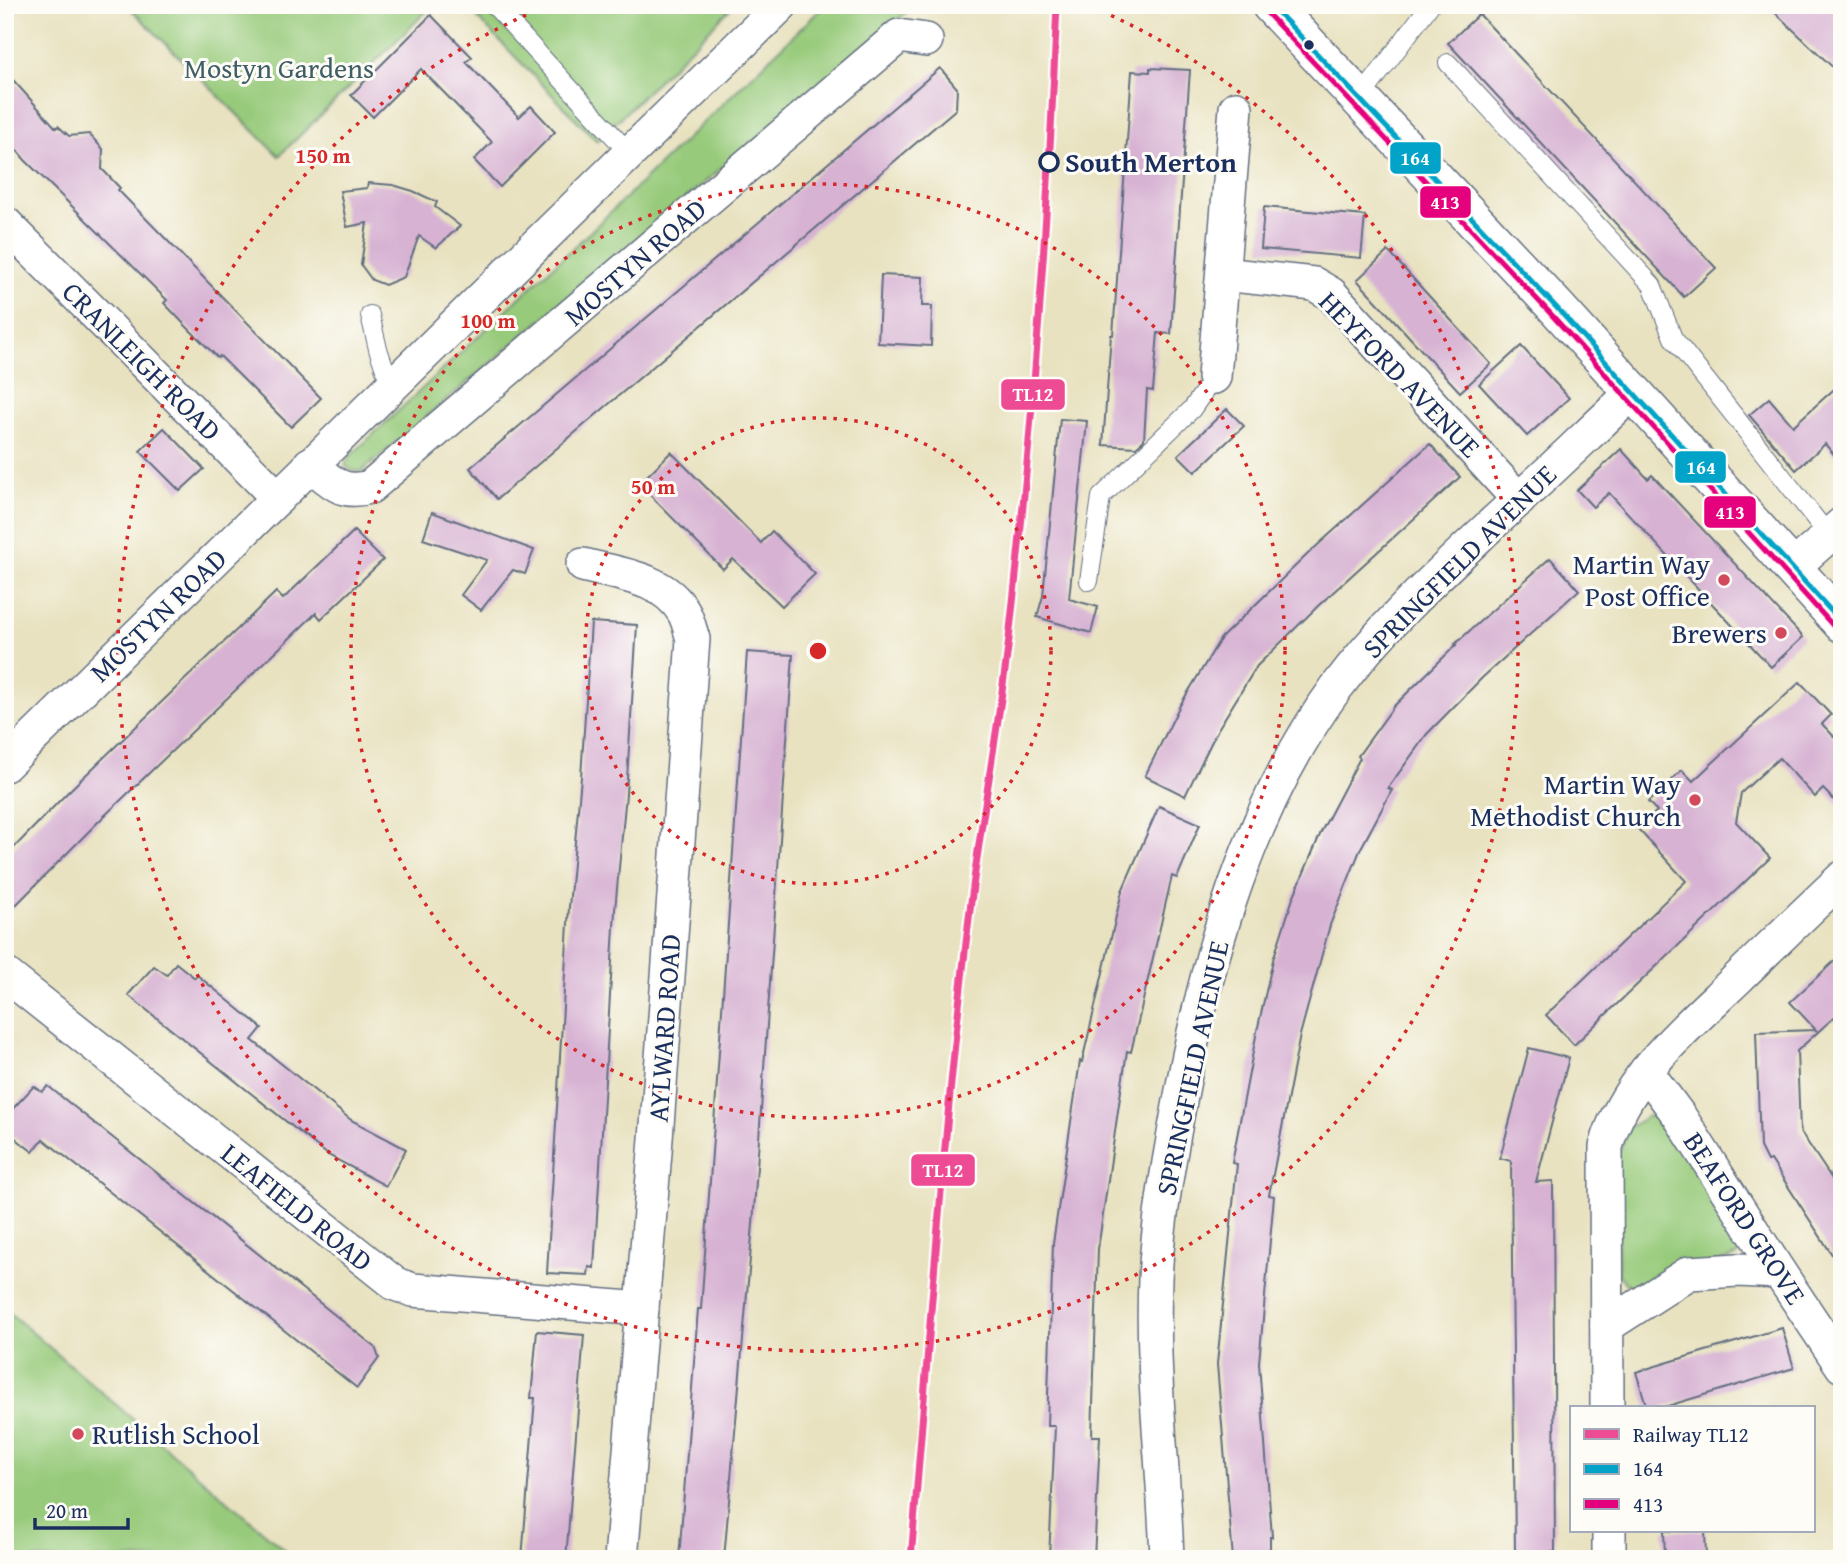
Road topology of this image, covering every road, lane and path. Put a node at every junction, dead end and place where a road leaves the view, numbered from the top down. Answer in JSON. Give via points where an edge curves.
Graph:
{"nodes":[{"id":1,"x":494,"y":5,"type":"edge"},
{"id":2,"x":781,"y":5,"type":"edge"},
{"id":3,"x":1271,"y":5,"type":"edge"},
{"id":4,"x":1430,"y":5,"type":"edge"},
{"id":5,"x":926,"y":40,"type":"dead end"},
{"id":6,"x":1448,"y":63,"type":"dead end"},
{"id":7,"x":1359,"y":100,"type":"junction"},
{"id":8,"x":1236,"y":108,"type":"dead end"},
{"id":9,"x":629,"y":153,"type":"junction"},
{"id":10,"x":5,"y":223,"type":"edge"},
{"id":11,"x":1223,"y":274,"type":"junction"},
{"id":12,"x":370,"y":315,"type":"dead end"},
{"id":13,"x":1214,"y":377,"type":"joint"},
{"id":14,"x":391,"y":387,"type":"junction"},
{"id":15,"x":1633,"y":392,"type":"junction"},
{"id":16,"x":310,"y":464,"type":"junction"},
{"id":17,"x":278,"y":498,"type":"junction"},
{"id":18,"x":1519,"y":499,"type":"junction"},
{"id":19,"x":1835,"y":530,"type":"edge"},
{"id":20,"x":583,"y":565,"type":"dead end"},
{"id":21,"x":1793,"y":568,"type":"junction"},
{"id":22,"x":1089,"y":581,"type":"dead end"},
{"id":23,"x":1842,"y":624,"type":"edge"},
{"id":24,"x":5,"y":765,"type":"edge"},
{"id":25,"x":1842,"y":878,"type":"edge"},
{"id":26,"x":5,"y":974,"type":"edge"},
{"id":27,"x":1646,"y":1071,"type":"junction"},
{"id":28,"x":1779,"y":1272,"type":"junction"},
{"id":29,"x":642,"y":1309,"type":"junction"},
{"id":30,"x":1607,"y":1326,"type":"junction"},
{"id":31,"x":1842,"y":1366,"type":"edge"},
{"id":32,"x":1607,"y":1406,"type":"edge"},
{"id":33,"x":1609,"y":1532,"type":"edge"},
{"id":34,"x":621,"y":1559,"type":"edge"},
{"id":35,"x":1167,"y":1559,"type":"edge"},
{"id":36,"x":1609,"y":1559,"type":"edge"}],
"edges":[{"from":1,"to":9,"type":"lane"},
{"from":2,"to":9,"type":"street","name":"MOSTYN ROAD"},
{"from":3,"to":7,"type":"main road"},
{"from":4,"to":7,"type":"lane"},
{"from":5,"to":16,"type":"street","name":"MOSTYN ROAD","via":[[899,36],[370,487],[344,489]]},
{"from":6,"to":19,"type":"lane","via":[[1653,285],[1673,338]]},
{"from":7,"to":15,"type":"main road"},
{"from":8,"to":11,"type":"street"},
{"from":9,"to":14,"type":"street","name":"MOSTYN ROAD"},
{"from":10,"to":17,"type":"street","name":"CRANLEIGH ROAD"},
{"from":11,"to":13,"type":"street"},
{"from":11,"to":18,"type":"street","name":"HEYFORD AVENUE","via":[[1314,284],[1331,294]]},
{"from":12,"to":14,"type":"lane"},
{"from":13,"to":22,"type":"lane","via":[[1192,409],[1101,497]]},
{"from":14,"to":16,"type":"street","name":"MOSTYN ROAD"},
{"from":15,"to":18,"type":"street","name":"SPRINGFIELD AVENUE"},
{"from":15,"to":21,"type":"main road"},
{"from":16,"to":17,"type":"street","name":"MOSTYN ROAD"},
{"from":17,"to":24,"type":"street","name":"MOSTYN ROAD"},
{"from":18,"to":35,"type":"street","name":"SPRINGFIELD AVENUE","via":[[1427,586],[1337,687],[1309,727],[1264,812],[1227,906],[1197,1017],[1176,1124],[1155,1278]]},
{"from":19,"to":21,"type":"street"},
{"from":20,"to":29,"type":"street","name":"AYLWARD ROAD","via":[[662,589],[684,613],[693,639]]},
{"from":21,"to":23,"type":"main road"},
{"from":25,"to":27,"type":"street"},
{"from":26,"to":29,"type":"street","name":"LEAFIELD ROAD","via":[[395,1284],[413,1290]]},
{"from":27,"to":28,"type":"street","name":"BEAFORD GROVE"},
{"from":27,"to":30,"type":"street","via":[[1622,1105],[1606,1147]]},
{"from":28,"to":30,"type":"street","via":[[1689,1273]]},
{"from":28,"to":31,"type":"street","name":"BEAFORD GROVE"},
{"from":29,"to":34,"type":"street","name":"AYLWARD ROAD"},
{"from":30,"to":32,"type":"street"},
{"from":33,"to":36,"type":"street"}]}
